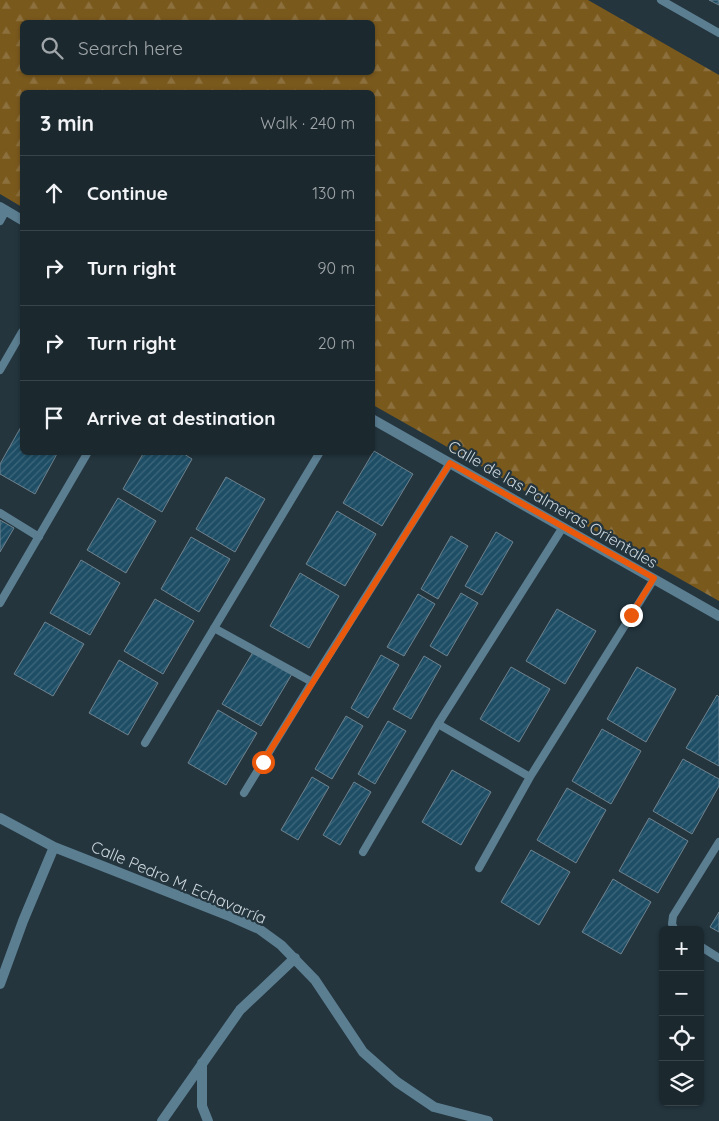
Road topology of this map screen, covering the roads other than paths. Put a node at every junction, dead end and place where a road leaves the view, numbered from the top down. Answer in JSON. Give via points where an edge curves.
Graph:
{"nodes":[{"id":1,"x":661,"y":0,"type":"edge"},
{"id":2,"x":719,"y":32,"type":"edge"},
{"id":3,"x":3,"y":209,"type":"edge"},
{"id":4,"x":20,"y":219,"type":"edge"},
{"id":5,"x":0,"y":221,"type":"edge"},
{"id":6,"x":20,"y":335,"type":"edge"},
{"id":7,"x":0,"y":370,"type":"edge"},
{"id":8,"x":375,"y":421,"type":"edge"},
{"id":9,"x":86,"y":455,"type":"edge"},
{"id":10,"x":318,"y":455,"type":"edge"},
{"id":11,"x":450,"y":463,"type":"junction"},
{"id":12,"x":0,"y":513,"type":"edge"},
{"id":13,"x":562,"y":527,"type":"junction"},
{"id":14,"x":39,"y":537,"type":"junction"},
{"id":15,"x":654,"y":578,"type":"junction"},
{"id":16,"x":0,"y":602,"type":"edge"},
{"id":17,"x":719,"y":616,"type":"edge"},
{"id":18,"x":214,"y":628,"type":"junction"},
{"id":19,"x":312,"y":682,"type":"junction"},
{"id":20,"x":438,"y":724,"type":"junction"},
{"id":21,"x":145,"y":742,"type":"dead end"},
{"id":22,"x":530,"y":777,"type":"junction"},
{"id":23,"x":244,"y":793,"type":"dead end"},
{"id":24,"x":0,"y":818,"type":"edge"},
{"id":25,"x":719,"y":842,"type":"edge"},
{"id":26,"x":54,"y":847,"type":"junction"},
{"id":27,"x":364,"y":852,"type":"dead end"},
{"id":28,"x":479,"y":868,"type":"dead end"},
{"id":29,"x":673,"y":926,"type":"edge"},
{"id":30,"x":704,"y":949,"type":"edge"},
{"id":31,"x":294,"y":958,"type":"junction"},
{"id":32,"x":719,"y":958,"type":"edge"},
{"id":33,"x":0,"y":984,"type":"edge"},
{"id":34,"x":202,"y":1063,"type":"junction"},
{"id":35,"x":162,"y":1121,"type":"edge"},
{"id":36,"x":208,"y":1121,"type":"edge"},
{"id":37,"x":488,"y":1121,"type":"edge"}],
"edges":[{"from":1,"to":2,"type":"lane"},
{"from":3,"to":4,"type":"street"},
{"from":3,"to":5,"type":"lane"},
{"from":6,"to":7,"type":"lane"},
{"from":8,"to":11,"type":"street","name":"Calle de las Palmeras Orientales"},
{"from":9,"to":14,"type":"lane"},
{"from":10,"to":18,"type":"lane"},
{"from":11,"to":13,"type":"street","name":"Calle de las Palmeras Orientales"},
{"from":11,"to":19,"type":"lane"},
{"from":12,"to":14,"type":"lane"},
{"from":13,"to":15,"type":"street","name":"Calle de las Palmeras Orientales"},
{"from":13,"to":20,"type":"lane"},
{"from":14,"to":16,"type":"lane"},
{"from":15,"to":17,"type":"street","name":"Calle de las Palmeras Orientales"},
{"from":15,"to":22,"type":"lane"},
{"from":18,"to":19,"type":"lane"},
{"from":18,"to":21,"type":"lane"},
{"from":19,"to":23,"type":"lane"},
{"from":20,"to":22,"type":"lane"},
{"from":20,"to":27,"type":"lane"},
{"from":22,"to":28,"type":"lane"},
{"from":24,"to":26,"type":"street","name":"Calle Pedro M. Echavarría"},
{"from":25,"to":29,"type":"lane","via":[[674,916]]},
{"from":26,"to":31,"type":"street","name":"Calle Pedro M. Echavarría","via":[[227,915],[281,944]]},
{"from":26,"to":33,"type":"street"},
{"from":30,"to":32,"type":"lane"},
{"from":31,"to":34,"type":"street","via":[[240,1010]]},
{"from":31,"to":37,"type":"street","name":"Calle Pedro M. Echavarría","via":[[315,980],[363,1052],[397,1082],[434,1107]]},
{"from":34,"to":35,"type":"street"},
{"from":34,"to":36,"type":"street","via":[[202,1106]]}]}
